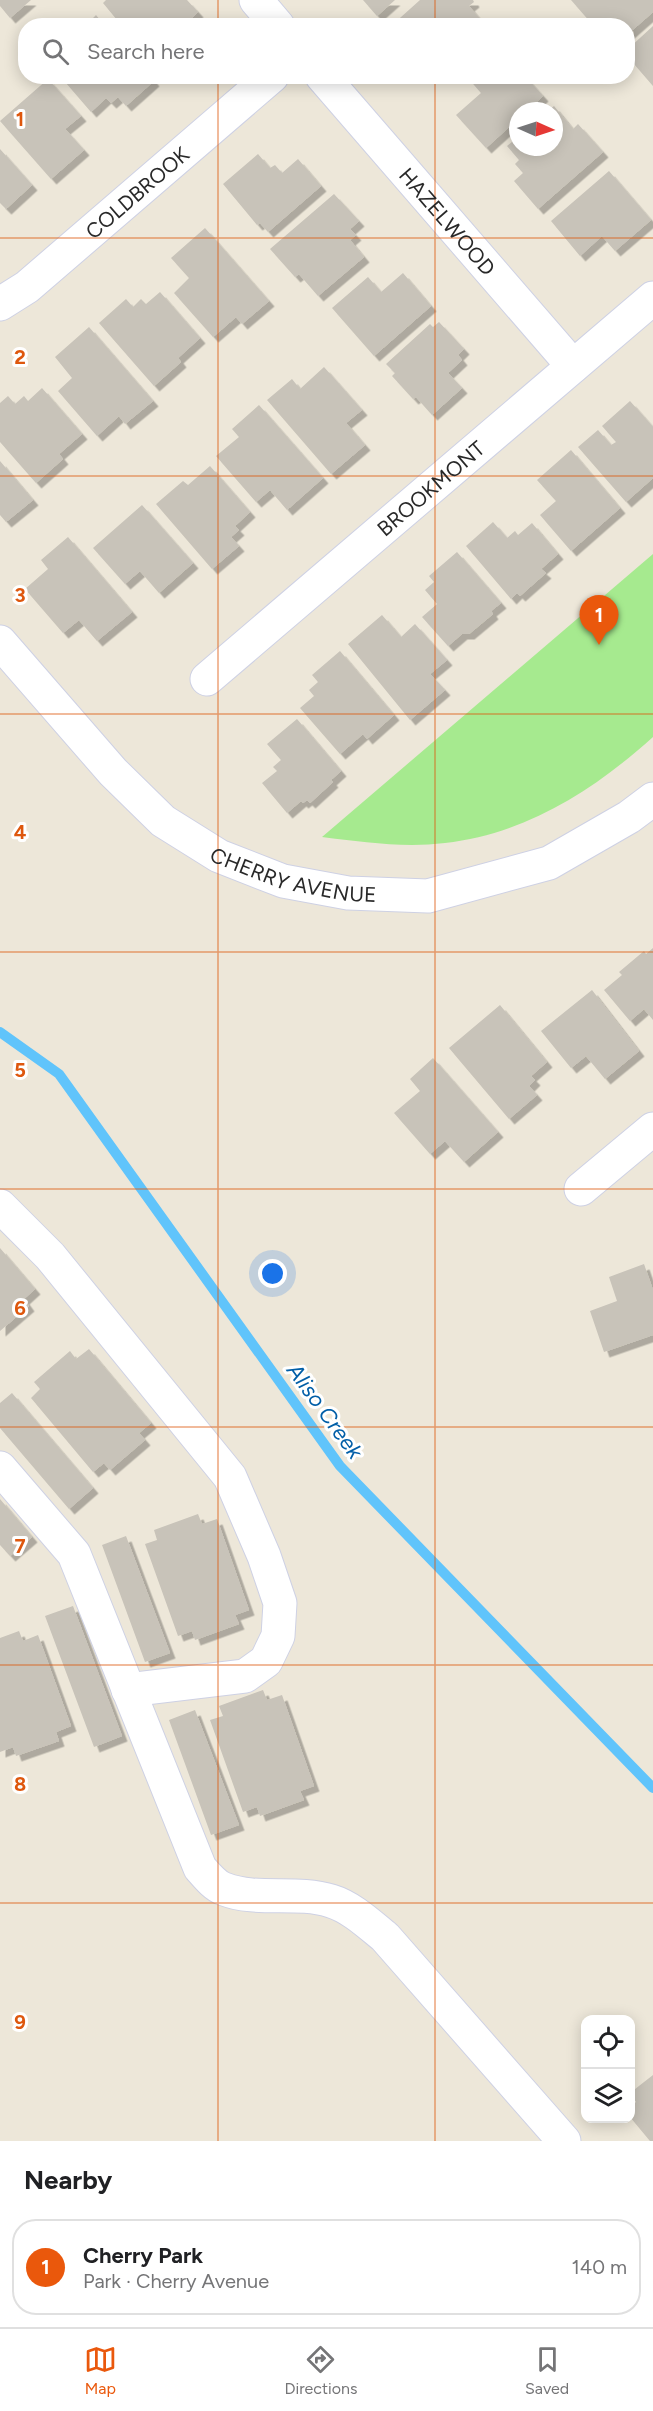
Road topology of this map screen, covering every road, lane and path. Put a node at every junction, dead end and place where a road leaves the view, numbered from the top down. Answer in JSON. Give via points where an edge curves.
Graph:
{"nodes":[{"id":1,"x":256,"y":0,"type":"edge"},
{"id":2,"x":271,"y":18,"type":"edge"},
{"id":3,"x":263,"y":84,"type":"edge"},
{"id":4,"x":329,"y":84,"type":"edge"},
{"id":5,"x":653,"y":298,"type":"edge"},
{"id":6,"x":0,"y":304,"type":"edge"},
{"id":7,"x":573,"y":366,"type":"junction"},
{"id":8,"x":0,"y":642,"type":"edge"},
{"id":9,"x":207,"y":679,"type":"dead end"},
{"id":10,"x":653,"y":799,"type":"edge"},
{"id":11,"x":653,"y":1129,"type":"edge"},
{"id":12,"x":581,"y":1189,"type":"dead end"},
{"id":13,"x":0,"y":1206,"type":"edge"},
{"id":14,"x":0,"y":1468,"type":"edge"},
{"id":15,"x":129,"y":1690,"type":"junction"},
{"id":16,"x":564,"y":2141,"type":"edge"}],
"edges":[{"from":1,"to":2,"type":"street"},
{"from":3,"to":6,"type":"street","name":"COLDBROOK","via":[[27,287]]},
{"from":4,"to":7,"type":"street","name":"HAZELWOOD"},
{"from":5,"to":7,"type":"street","name":"BROOKMONT"},
{"from":7,"to":9,"type":"street","name":"BROOKMONT"},
{"from":8,"to":10,"type":"street","name":"CHERRY AVENUE","via":[[113,772],[164,821],[219,856],[282,880],[348,893],[428,896],[549,863],[629,818]]},
{"from":11,"to":12,"type":"street"},
{"from":13,"to":15,"type":"street","via":[[50,1256],[230,1477],[280,1603],[278,1636],[270,1653],[266,1661],[245,1676]]},
{"from":14,"to":15,"type":"street","via":[[74,1554]]},
{"from":15,"to":16,"type":"street","via":[[200,1868],[211,1880],[222,1889],[238,1893],[306,1896],[332,1901],[354,1912],[385,1937]]}]}
